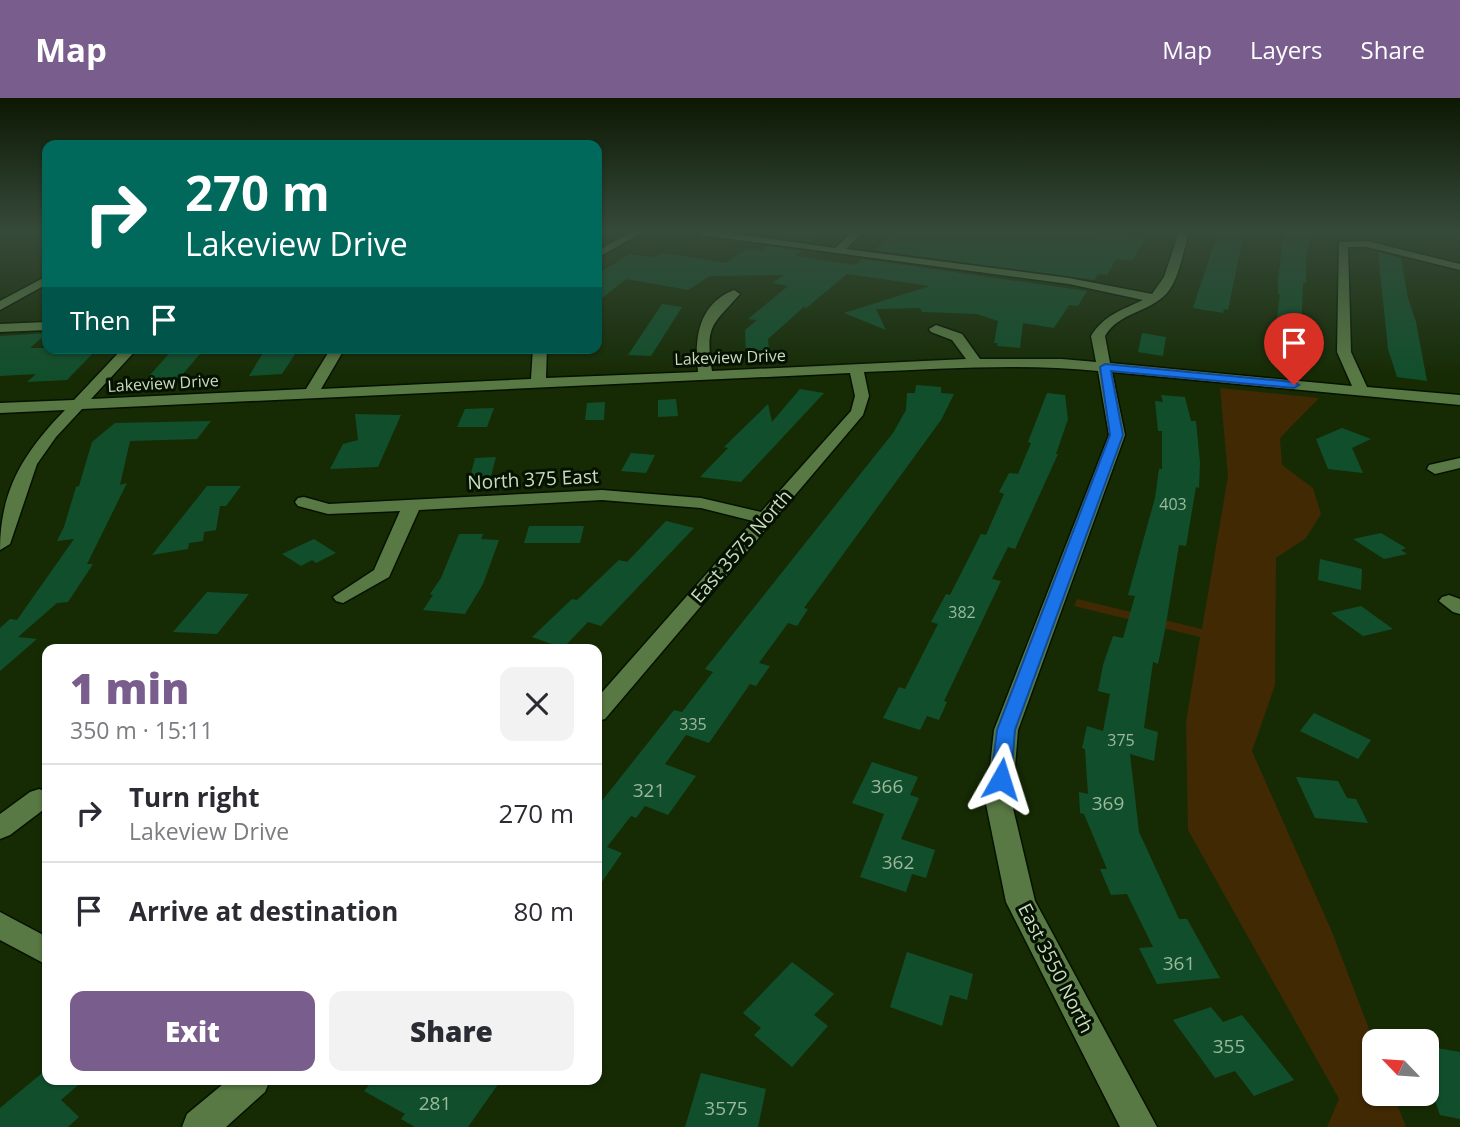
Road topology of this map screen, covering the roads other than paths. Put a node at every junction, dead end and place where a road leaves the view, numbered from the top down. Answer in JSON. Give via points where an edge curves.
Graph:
{"nodes":[{"id":1,"x":1061,"y":280,"type":"edge"},
{"id":2,"x":1167,"y":280,"type":"edge"},
{"id":3,"x":1343,"y":280,"type":"edge"},
{"id":4,"x":42,"y":282,"type":"edge"},
{"id":5,"x":734,"y":294,"type":"dead end"},
{"id":6,"x":1153,"y":298,"type":"junction"},
{"id":7,"x":0,"y":306,"type":"edge"},
{"id":8,"x":42,"y":326,"type":"edge"},
{"id":9,"x":0,"y":328,"type":"edge"},
{"id":10,"x":936,"y":329,"type":"dead end"},
{"id":11,"x":125,"y":354,"type":"edge"},
{"id":12,"x":334,"y":354,"type":"edge"},
{"id":13,"x":540,"y":354,"type":"edge"},
{"id":14,"x":976,"y":363,"type":"junction"},
{"id":15,"x":1105,"y":367,"type":"junction"},
{"id":16,"x":856,"y":370,"type":"junction"},
{"id":17,"x":706,"y":376,"type":"junction"},
{"id":18,"x":538,"y":384,"type":"junction"},
{"id":19,"x":1362,"y":391,"type":"junction"},
{"id":20,"x":311,"y":394,"type":"junction"},
{"id":21,"x":1460,"y":400,"type":"edge"},
{"id":22,"x":77,"y":405,"type":"junction"},
{"id":23,"x":0,"y":408,"type":"edge"},
{"id":24,"x":1460,"y":463,"type":"edge"},
{"id":25,"x":1435,"y":469,"type":"dead end"},
{"id":26,"x":304,"y":502,"type":"dead end"},
{"id":27,"x":411,"y":507,"type":"junction"},
{"id":28,"x":764,"y":518,"type":"junction"},
{"id":29,"x":4,"y":523,"type":"edge"},
{"id":30,"x":0,"y":544,"type":"edge"},
{"id":31,"x":343,"y":597,"type":"dead end"},
{"id":32,"x":602,"y":707,"type":"edge"},
{"id":33,"x":39,"y":799,"type":"dead end"},
{"id":34,"x":0,"y":828,"type":"edge"},
{"id":35,"x":0,"y":925,"type":"edge"},
{"id":36,"x":42,"y":949,"type":"edge"},
{"id":37,"x":247,"y":1085,"type":"edge"},
{"id":38,"x":200,"y":1127,"type":"edge"},
{"id":39,"x":1139,"y":1127,"type":"edge"}],
"edges":[{"from":1,"to":6,"type":"street"},
{"from":2,"to":6,"type":"street"},
{"from":3,"to":19,"type":"street","via":[[1345,352]]},
{"from":4,"to":7,"type":"street"},
{"from":5,"to":17,"type":"street","via":[[710,314],[701,338]]},
{"from":6,"to":15,"type":"street","name":"East 3550 North","via":[[1116,315],[1101,328],[1099,345]]},
{"from":8,"to":9,"type":"street"},
{"from":10,"to":14,"type":"street","via":[[957,337]]},
{"from":11,"to":22,"type":"street"},
{"from":12,"to":20,"type":"street"},
{"from":13,"to":18,"type":"street"},
{"from":14,"to":15,"type":"street","name":"Lakeview Drive"},
{"from":14,"to":16,"type":"street","name":"Lakeview Drive"},
{"from":15,"to":19,"type":"street","name":"Lakeview Drive"},
{"from":15,"to":39,"type":"street","name":"East 3550 North","via":[[1116,435],[1006,730],[999,804],[1021,902]]},
{"from":16,"to":17,"type":"street","name":"Lakeview Drive"},
{"from":16,"to":28,"type":"street","name":"East 3575 North","via":[[862,396],[858,412]]},
{"from":17,"to":18,"type":"street","name":"Lakeview Drive"},
{"from":18,"to":20,"type":"street","name":"Lakeview Drive"},
{"from":19,"to":21,"type":"street","name":"Lakeview Drive"},
{"from":20,"to":22,"type":"street","name":"Lakeview Drive"},
{"from":22,"to":23,"type":"street","name":"Lakeview Drive"},
{"from":22,"to":29,"type":"street","via":[[29,464]]},
{"from":24,"to":25,"type":"street"},
{"from":26,"to":27,"type":"street","name":"North 375 East","via":[[328,509]]},
{"from":27,"to":28,"type":"street","name":"North 375 East","via":[[601,495],[701,503]]},
{"from":27,"to":31,"type":"street","via":[[382,573]]},
{"from":28,"to":32,"type":"street","name":"East 3575 North"},
{"from":29,"to":30,"type":"street"},
{"from":33,"to":34,"type":"street"},
{"from":35,"to":36,"type":"street"},
{"from":37,"to":38,"type":"street"}]}
